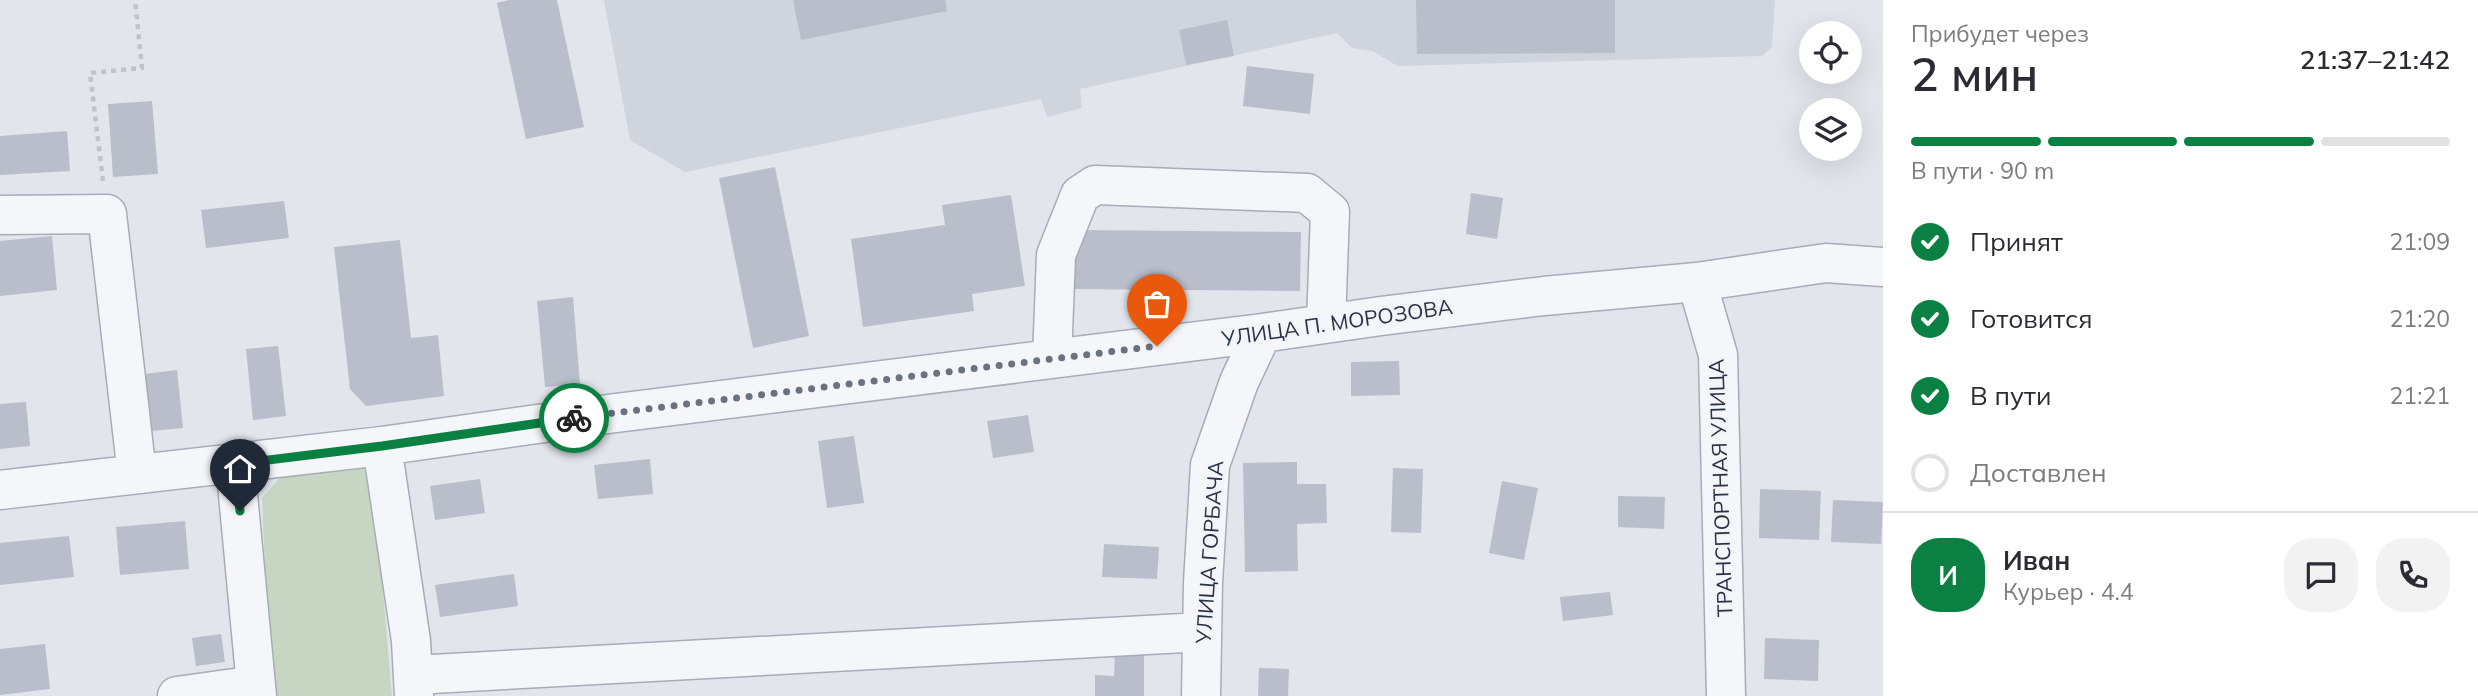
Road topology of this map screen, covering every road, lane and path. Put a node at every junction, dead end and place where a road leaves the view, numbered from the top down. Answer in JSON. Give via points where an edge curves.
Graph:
{"nodes":[{"id":1,"x":135,"y":0,"type":"edge"},
{"id":2,"x":107,"y":214,"type":"junction"},
{"id":3,"x":0,"y":215,"type":"edge"},
{"id":4,"x":1883,"y":267,"type":"edge"},
{"id":5,"x":1697,"y":282,"type":"junction"},
{"id":6,"x":1326,"y":323,"type":"junction"},
{"id":7,"x":1262,"y":333,"type":"junction"},
{"id":8,"x":1052,"y":359,"type":"junction"},
{"id":9,"x":382,"y":446,"type":"junction"},
{"id":10,"x":235,"y":464,"type":"junction"},
{"id":11,"x":137,"y":474,"type":"junction"},
{"id":12,"x":0,"y":490,"type":"edge"},
{"id":13,"x":1202,"y":632,"type":"junction"},
{"id":14,"x":414,"y":686,"type":"edge"},
{"id":15,"x":256,"y":690,"type":"edge"},
{"id":16,"x":177,"y":696,"type":"edge"},
{"id":17,"x":1201,"y":696,"type":"edge"},
{"id":18,"x":1726,"y":696,"type":"edge"}],
"edges":[{"from":1,"to":2,"type":"path","via":[[142,68],[90,73]]},
{"from":2,"to":3,"type":"street"},
{"from":2,"to":11,"type":"street"},
{"from":4,"to":5,"type":"street","name":"УЛИЦА П. МОРОЗОВА","via":[[1826,263]]},
{"from":5,"to":6,"type":"street","name":"УЛИЦА П. МОРОЗОВА"},
{"from":5,"to":18,"type":"street","name":"ТРАНСПОРТНАЯ УЛИЦА","via":[[1718,355]]},
{"from":6,"to":7,"type":"street","name":"УЛИЦА П. МОРОЗОВА"},
{"from":6,"to":8,"type":"street","via":[[1330,212],[1307,193],[1095,185],[1080,195],[1056,255]]},
{"from":7,"to":8,"type":"street","name":"УЛИЦА П. МОРОЗОВА"},
{"from":7,"to":13,"type":"street","name":"УЛИЦА ГОРБАЧА","via":[[1210,465]]},
{"from":8,"to":9,"type":"street","name":"УЛИЦА П. МОРОЗОВА"},
{"from":9,"to":10,"type":"street","name":"УЛИЦА П. МОРОЗОВА"},
{"from":9,"to":14,"type":"street"},
{"from":10,"to":11,"type":"street","name":"УЛИЦА П. МОРОЗОВА"},
{"from":10,"to":15,"type":"street"},
{"from":11,"to":12,"type":"street","name":"УЛИЦА П. МОРОЗОВА"},
{"from":13,"to":14,"type":"street"},
{"from":13,"to":17,"type":"street","name":"УЛИЦА ГОРБАЧА"},
{"from":15,"to":16,"type":"street"}]}
